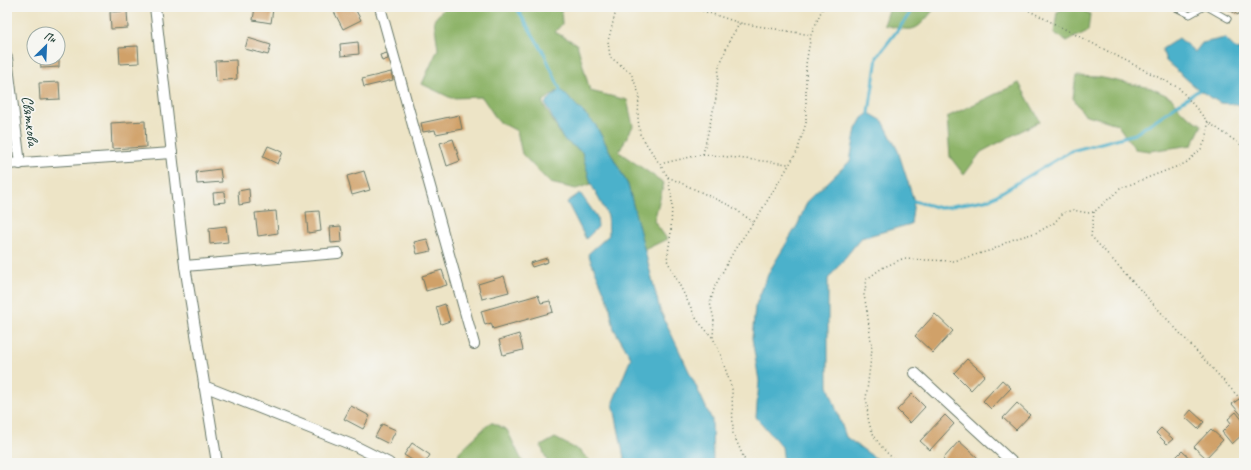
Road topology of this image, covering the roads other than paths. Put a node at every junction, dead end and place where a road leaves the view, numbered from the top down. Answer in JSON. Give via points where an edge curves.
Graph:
{"nodes":[{"id":1,"x":155,"y":7,"type":"edge"},
{"id":2,"x":380,"y":7,"type":"edge"},
{"id":3,"x":1174,"y":7,"type":"edge"},
{"id":4,"x":1205,"y":7,"type":"edge"},
{"id":5,"x":1228,"y":19,"type":"dead end"},
{"id":6,"x":7,"y":58,"type":"edge"},
{"id":7,"x":172,"y":153,"type":"junction"},
{"id":8,"x":7,"y":164,"type":"edge"},
{"id":9,"x":20,"y":164,"type":"junction"},
{"id":10,"x":338,"y":253,"type":"dead end"},
{"id":11,"x":185,"y":266,"type":"junction"},
{"id":12,"x":474,"y":344,"type":"dead end"},
{"id":13,"x":915,"y":373,"type":"dead end"},
{"id":14,"x":204,"y":386,"type":"junction"},
{"id":15,"x":217,"y":463,"type":"edge"},
{"id":16,"x":389,"y":463,"type":"edge"},
{"id":17,"x":1013,"y":463,"type":"edge"}],
"edges":[{"from":1,"to":7,"type":"street"},
{"from":2,"to":12,"type":"street"},
{"from":3,"to":4,"type":"lane","via":[[1190,15]]},
{"from":4,"to":5,"type":"lane"},
{"from":6,"to":9,"type":"street","name":"Святкова"},
{"from":7,"to":9,"type":"street"},
{"from":7,"to":11,"type":"street"},
{"from":8,"to":9,"type":"street"},
{"from":10,"to":11,"type":"street"},
{"from":11,"to":14,"type":"street"},
{"from":13,"to":17,"type":"street"},
{"from":14,"to":15,"type":"street"},
{"from":14,"to":16,"type":"street","via":[[355,446]]}]}
